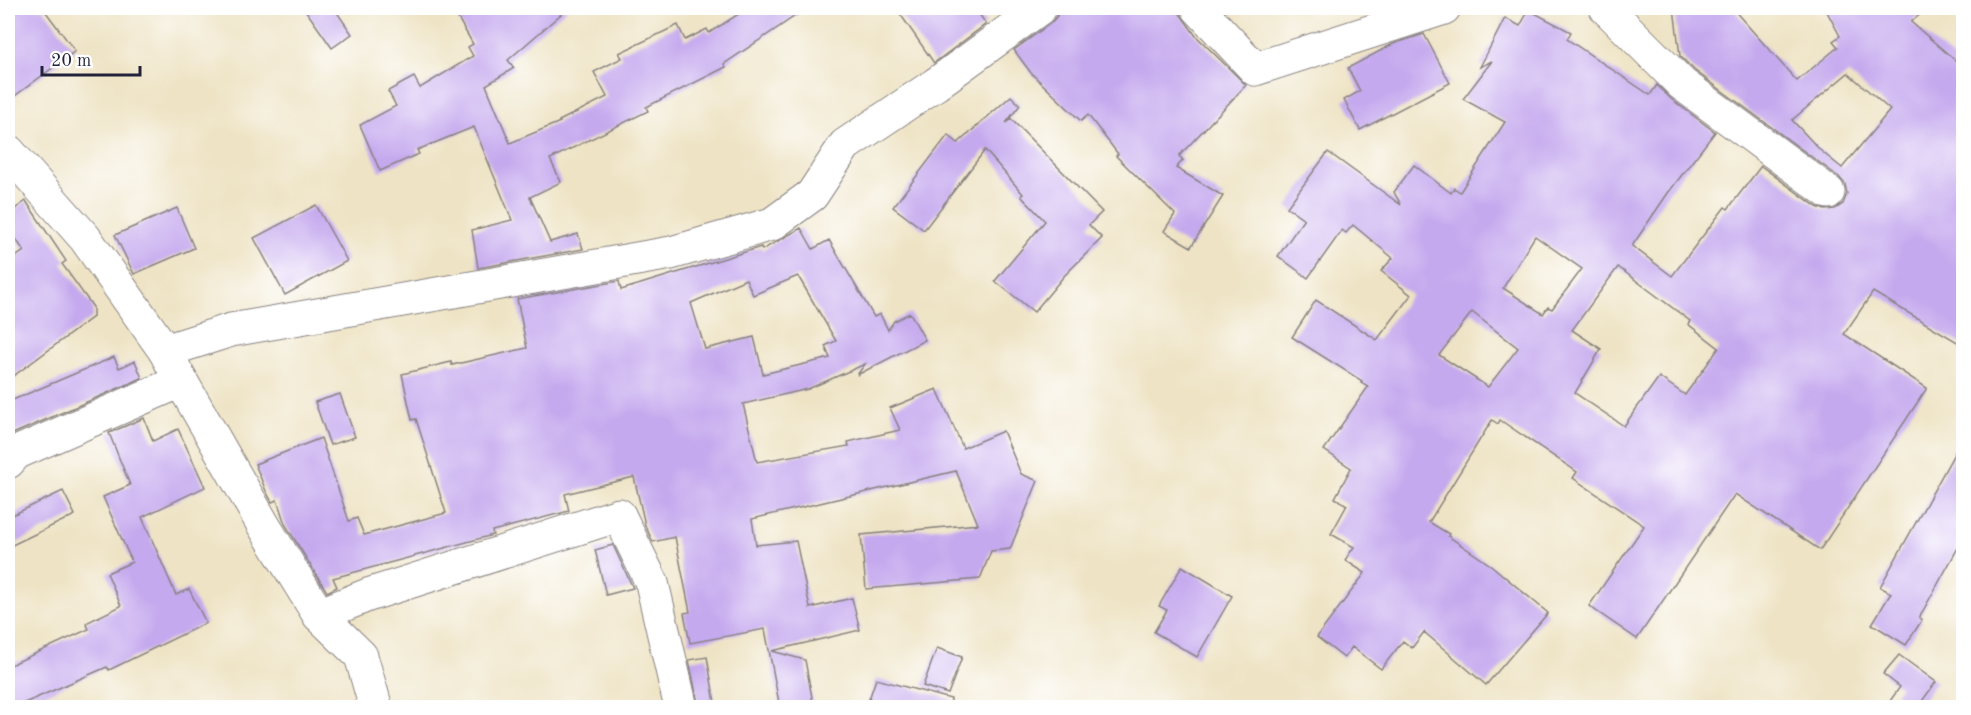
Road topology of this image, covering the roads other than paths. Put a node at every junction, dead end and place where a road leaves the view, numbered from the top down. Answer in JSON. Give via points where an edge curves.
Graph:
{"nodes":[{"id":1,"x":1040,"y":8,"type":"edge"},
{"id":2,"x":1198,"y":8,"type":"edge"},
{"id":3,"x":1444,"y":8,"type":"edge"},
{"id":4,"x":1606,"y":8,"type":"edge"},
{"id":5,"x":8,"y":151,"type":"edge"},
{"id":6,"x":1828,"y":192,"type":"dead end"},
{"id":7,"x":165,"y":351,"type":"junction"},
{"id":8,"x":181,"y":381,"type":"junction"},
{"id":9,"x":8,"y":462,"type":"edge"},
{"id":10,"x":319,"y":615,"type":"junction"},
{"id":11,"x":376,"y":708,"type":"edge"},
{"id":12,"x":681,"y":708,"type":"edge"}],
"edges":[{"from":1,"to":7,"type":"street","via":[[845,145],[812,195],[772,224],[671,253],[231,330]]},
{"from":2,"to":3,"type":"street","via":[[1255,69]]},
{"from":4,"to":6,"type":"street","via":[[1682,84]]},
{"from":5,"to":7,"type":"street","via":[[85,238]]},
{"from":7,"to":8,"type":"street"},
{"from":8,"to":9,"type":"street","via":[[16,453]]},
{"from":8,"to":10,"type":"street"},
{"from":10,"to":11,"type":"street","via":[[361,656]]},
{"from":10,"to":12,"type":"street","via":[[368,595],[619,515],[652,582]]}]}
